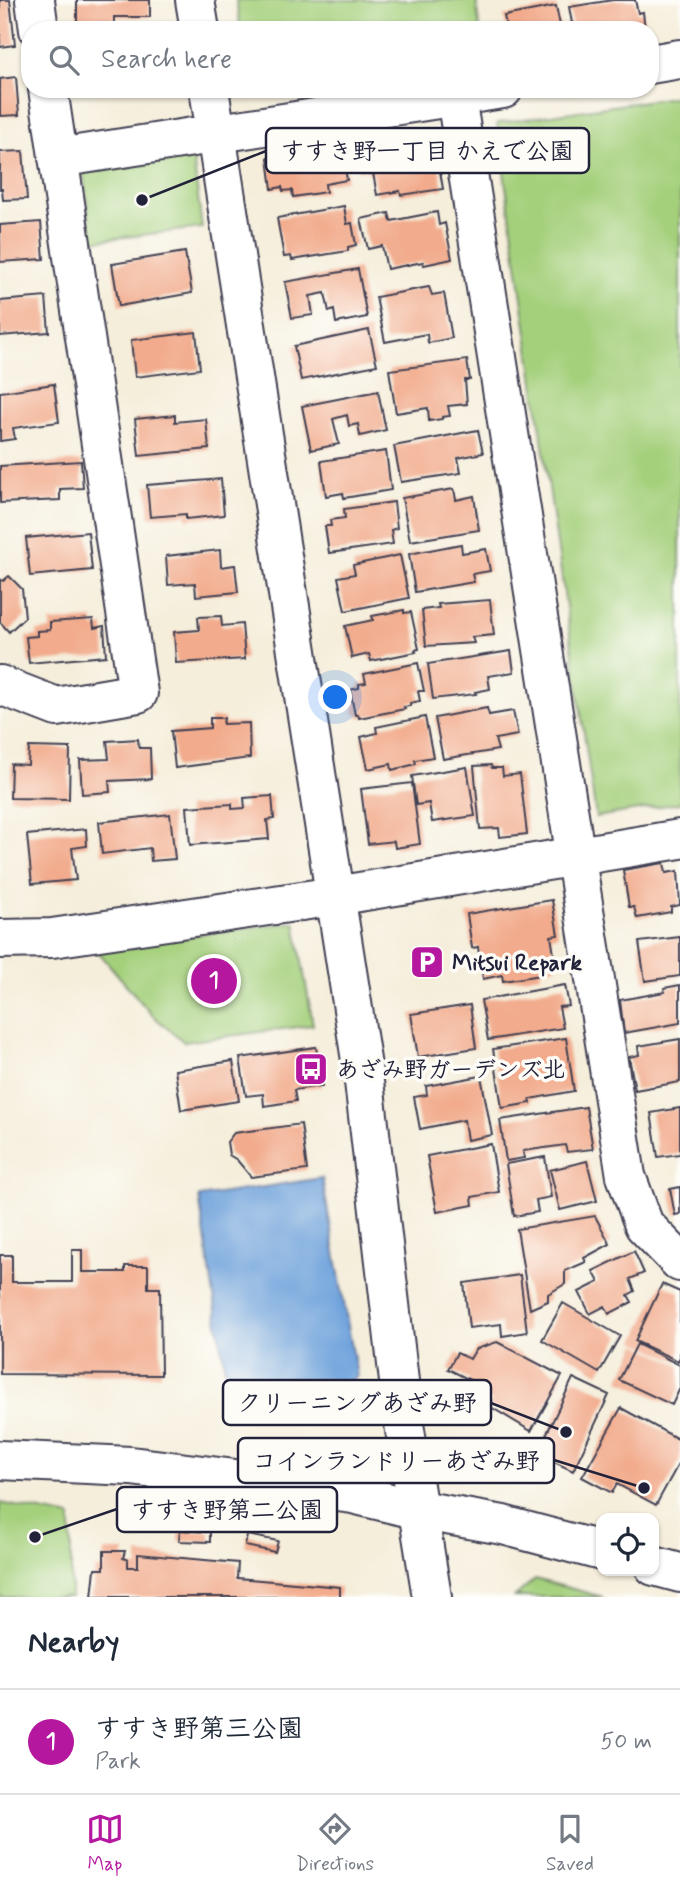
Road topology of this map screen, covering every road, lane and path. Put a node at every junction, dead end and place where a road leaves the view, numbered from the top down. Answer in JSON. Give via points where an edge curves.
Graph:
{"nodes":[{"id":1,"x":35,"y":0,"type":"edge"},
{"id":2,"x":195,"y":0,"type":"edge"},
{"id":3,"x":38,"y":21,"type":"edge"},
{"id":4,"x":198,"y":21,"type":"edge"},
{"id":5,"x":680,"y":59,"type":"edge"},
{"id":6,"x":659,"y":62,"type":"edge"},
{"id":7,"x":49,"y":98,"type":"edge"},
{"id":8,"x":211,"y":98,"type":"edge"},
{"id":9,"x":450,"y":98,"type":"edge"},
{"id":10,"x":456,"y":98,"type":"edge"},
{"id":11,"x":217,"y":135,"type":"junction"},
{"id":12,"x":58,"y":158,"type":"junction"},
{"id":13,"x":0,"y":685,"type":"edge"},
{"id":14,"x":680,"y":839,"type":"edge"},
{"id":15,"x":574,"y":855,"type":"junction"},
{"id":16,"x":335,"y":896,"type":"junction"},
{"id":17,"x":0,"y":939,"type":"edge"},
{"id":18,"x":680,"y":1262,"type":"edge"},
{"id":19,"x":0,"y":1460,"type":"edge"},
{"id":20,"x":419,"y":1510,"type":"junction"},
{"id":21,"x":596,"y":1550,"type":"edge"},
{"id":22,"x":659,"y":1567,"type":"edge"},
{"id":23,"x":680,"y":1573,"type":"edge"},
{"id":24,"x":432,"y":1597,"type":"edge"}],
"edges":[{"from":1,"to":3,"type":"street"},
{"from":2,"to":4,"type":"street"},
{"from":5,"to":6,"type":"street"},
{"from":7,"to":12,"type":"street"},
{"from":8,"to":11,"type":"street"},
{"from":9,"to":11,"type":"street"},
{"from":10,"to":15,"type":"street"},
{"from":11,"to":12,"type":"street"},
{"from":11,"to":16,"type":"street"},
{"from":12,"to":13,"type":"street","via":[[138,693],[57,707]]},
{"from":14,"to":15,"type":"street"},
{"from":15,"to":16,"type":"street"},
{"from":15,"to":18,"type":"street","via":[[626,1176],[644,1225]]},
{"from":16,"to":17,"type":"street","via":[[52,937]]},
{"from":16,"to":20,"type":"street","via":[[363,1073],[404,1424]]},
{"from":19,"to":20,"type":"street","via":[[131,1466],[353,1494]]},
{"from":20,"to":21,"type":"street","via":[[503,1525]]},
{"from":20,"to":24,"type":"street"},
{"from":22,"to":23,"type":"street"}]}
